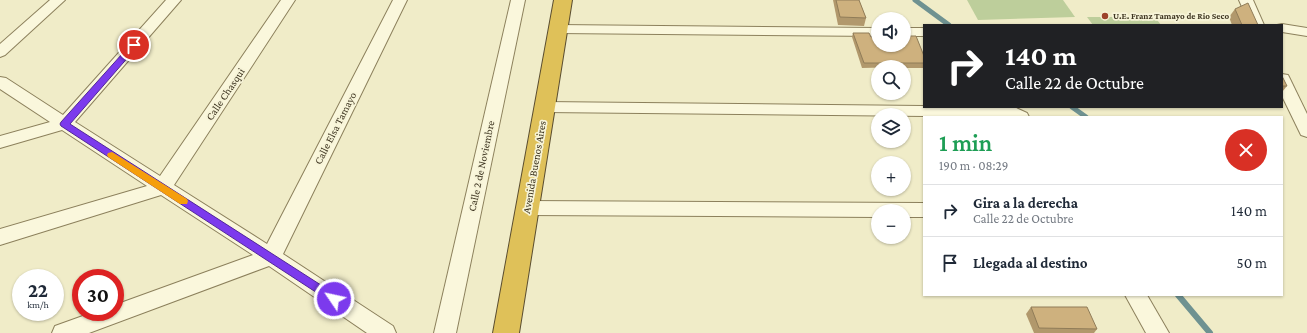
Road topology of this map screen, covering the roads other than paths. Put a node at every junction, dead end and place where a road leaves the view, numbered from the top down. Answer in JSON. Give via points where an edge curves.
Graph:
{"nodes":[{"id":1,"x":58,"y":0,"type":"edge"},
{"id":2,"x":174,"y":0,"type":"edge"},
{"id":3,"x":288,"y":0,"type":"edge"},
{"id":4,"x":400,"y":0,"type":"edge"},
{"id":5,"x":518,"y":0,"type":"edge"},
{"id":6,"x":563,"y":0,"type":"edge"},
{"id":7,"x":1246,"y":0,"type":"edge"},
{"id":8,"x":1258,"y":24,"type":"edge"},
{"id":9,"x":1283,"y":28,"type":"edge"},
{"id":10,"x":558,"y":29,"type":"junction"},
{"id":11,"x":871,"y":32,"type":"edge"},
{"id":12,"x":911,"y":32,"type":"edge"},
{"id":13,"x":923,"y":32,"type":"edge"},
{"id":14,"x":1307,"y":32,"type":"edge"},
{"id":15,"x":0,"y":52,"type":"edge"},
{"id":16,"x":1283,"y":80,"type":"edge"},
{"id":17,"x":0,"y":82,"type":"edge"},
{"id":18,"x":1291,"y":97,"type":"junction"},
{"id":19,"x":1307,"y":100,"type":"edge"},
{"id":20,"x":545,"y":106,"type":"junction"},
{"id":21,"x":1019,"y":116,"type":"edge"},
{"id":22,"x":64,"y":124,"type":"junction"},
{"id":23,"x":1307,"y":131,"type":"edge"},
{"id":24,"x":0,"y":142,"type":"edge"},
{"id":25,"x":162,"y":188,"type":"junction"},
{"id":26,"x":528,"y":208,"type":"junction"},
{"id":27,"x":923,"y":210,"type":"edge"},
{"id":28,"x":0,"y":237,"type":"edge"},
{"id":29,"x":271,"y":257,"type":"junction"},
{"id":30,"x":1137,"y":296,"type":"edge"},
{"id":31,"x":63,"y":333,"type":"edge"},
{"id":32,"x":385,"y":333,"type":"edge"},
{"id":33,"x":445,"y":333,"type":"edge"},
{"id":34,"x":506,"y":333,"type":"edge"},
{"id":35,"x":1158,"y":333,"type":"edge"}],
"edges":[{"from":1,"to":15,"type":"street"},
{"from":2,"to":22,"type":"street"},
{"from":3,"to":25,"type":"street","name":"Calle Chasqui"},
{"from":4,"to":29,"type":"street","name":"Calle Elsa Tamayo"},
{"from":5,"to":33,"type":"street","name":"Calle 2 de Noviembre"},
{"from":6,"to":10,"type":"highway","name":"Avenida Buenos Aires"},
{"from":7,"to":8,"type":"street"},
{"from":9,"to":14,"type":"street"},
{"from":10,"to":11,"type":"street"},
{"from":10,"to":20,"type":"highway","name":"Avenida Buenos Aires"},
{"from":12,"to":13,"type":"street"},
{"from":16,"to":18,"type":"street"},
{"from":17,"to":22,"type":"street"},
{"from":18,"to":19,"type":"street"},
{"from":18,"to":23,"type":"street"},
{"from":20,"to":21,"type":"street","via":[[1012,112]]},
{"from":20,"to":26,"type":"highway","name":"Avenida Buenos Aires"},
{"from":22,"to":24,"type":"street"},
{"from":22,"to":25,"type":"street"},
{"from":25,"to":28,"type":"street"},
{"from":25,"to":29,"type":"street"},
{"from":26,"to":27,"type":"street"},
{"from":26,"to":34,"type":"highway","name":"Avenida Buenos Aires"},
{"from":29,"to":31,"type":"street"},
{"from":29,"to":32,"type":"street"},
{"from":30,"to":35,"type":"street"}]}
